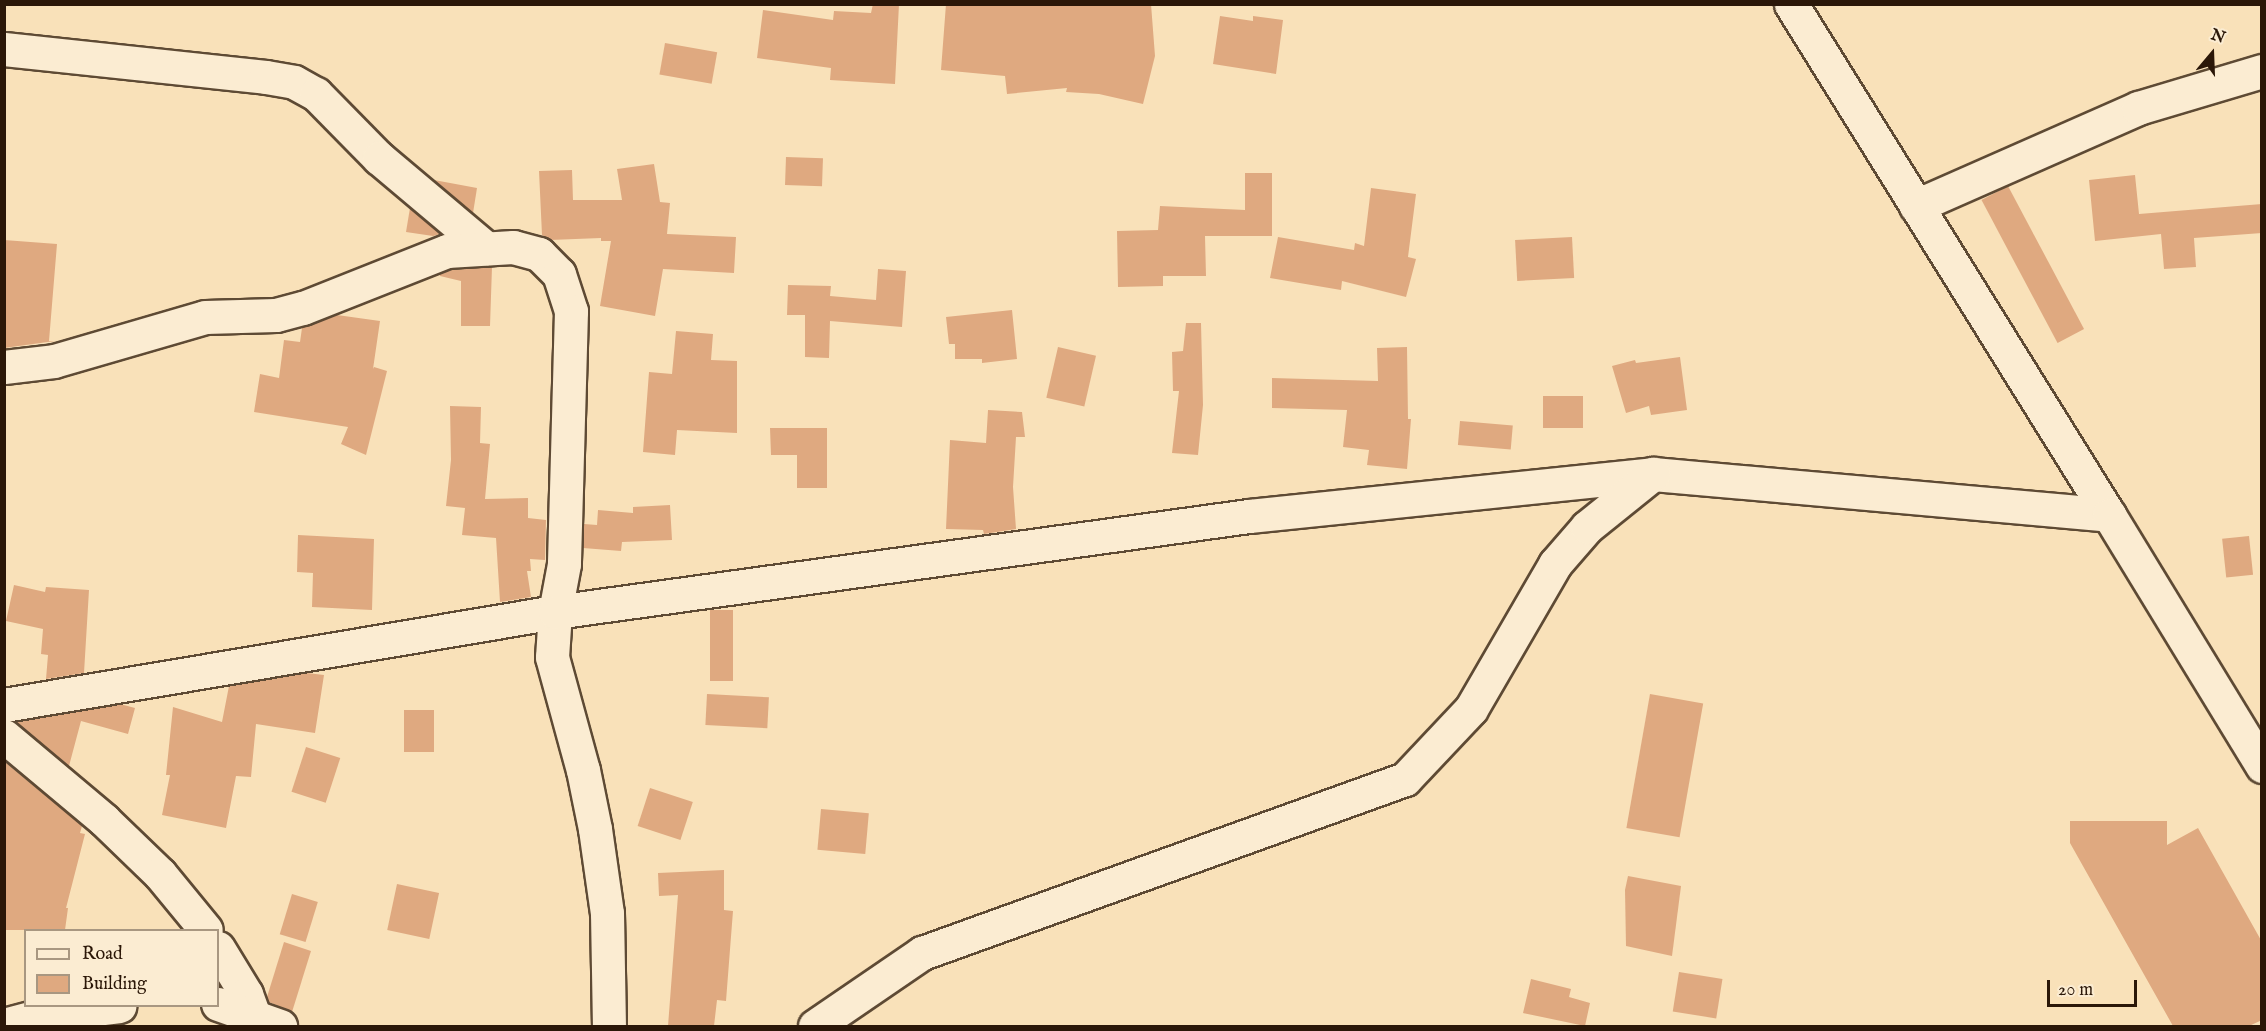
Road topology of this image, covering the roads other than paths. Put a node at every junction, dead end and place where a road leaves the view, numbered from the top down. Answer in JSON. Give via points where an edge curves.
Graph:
{"nodes":[{"id":1,"x":1791,"y":4,"type":"edge"},
{"id":2,"x":4,"y":50,"type":"edge"},
{"id":3,"x":2262,"y":71,"type":"edge"},
{"id":4,"x":1916,"y":206,"type":"junction"},
{"id":5,"x":486,"y":248,"type":"junction"},
{"id":6,"x":4,"y":367,"type":"edge"},
{"id":7,"x":1653,"y":474,"type":"junction"},
{"id":8,"x":2109,"y":515,"type":"junction"},
{"id":9,"x":555,"y":612,"type":"junction"},
{"id":10,"x":4,"y":705,"type":"edge"},
{"id":11,"x":4,"y":736,"type":"edge"},
{"id":12,"x":2262,"y":766,"type":"edge"},
{"id":13,"x":205,"y":929,"type":"edge"},
{"id":14,"x":219,"y":950,"type":"edge"},
{"id":15,"x":219,"y":1004,"type":"edge"},
{"id":16,"x":104,"y":1007,"type":"edge"},
{"id":17,"x":267,"y":1021,"type":"edge"},
{"id":18,"x":4,"y":1025,"type":"edge"},
{"id":19,"x":609,"y":1026,"type":"edge"},
{"id":20,"x":816,"y":1026,"type":"edge"}],
"edges":[{"from":1,"to":4,"type":"street"},
{"from":2,"to":5,"type":"street","via":[[294,82],[316,94],[378,158]]},
{"from":3,"to":4,"type":"street","via":[[2138,108]]},
{"from":4,"to":8,"type":"street"},
{"from":5,"to":6,"type":"street","via":[[447,251],[285,313],[205,317],[54,361]]},
{"from":5,"to":9,"type":"street","via":[[513,247],[539,254],[559,274],[571,311],[564,564]]},
{"from":7,"to":8,"type":"street"},
{"from":7,"to":9,"type":"street","via":[[1249,516]]},
{"from":7,"to":20,"type":"street","via":[[1587,527],[1555,564],[1471,709],[1405,779],[922,953]]},
{"from":8,"to":12,"type":"street"},
{"from":9,"to":10,"type":"street"},
{"from":9,"to":19,"type":"street","via":[[552,657],[583,770],[601,871]]},
{"from":11,"to":13,"type":"street","via":[[160,874]]},
{"from":14,"to":17,"type":"street"},
{"from":15,"to":17,"type":"street"},
{"from":16,"to":18,"type":"street"}]}
